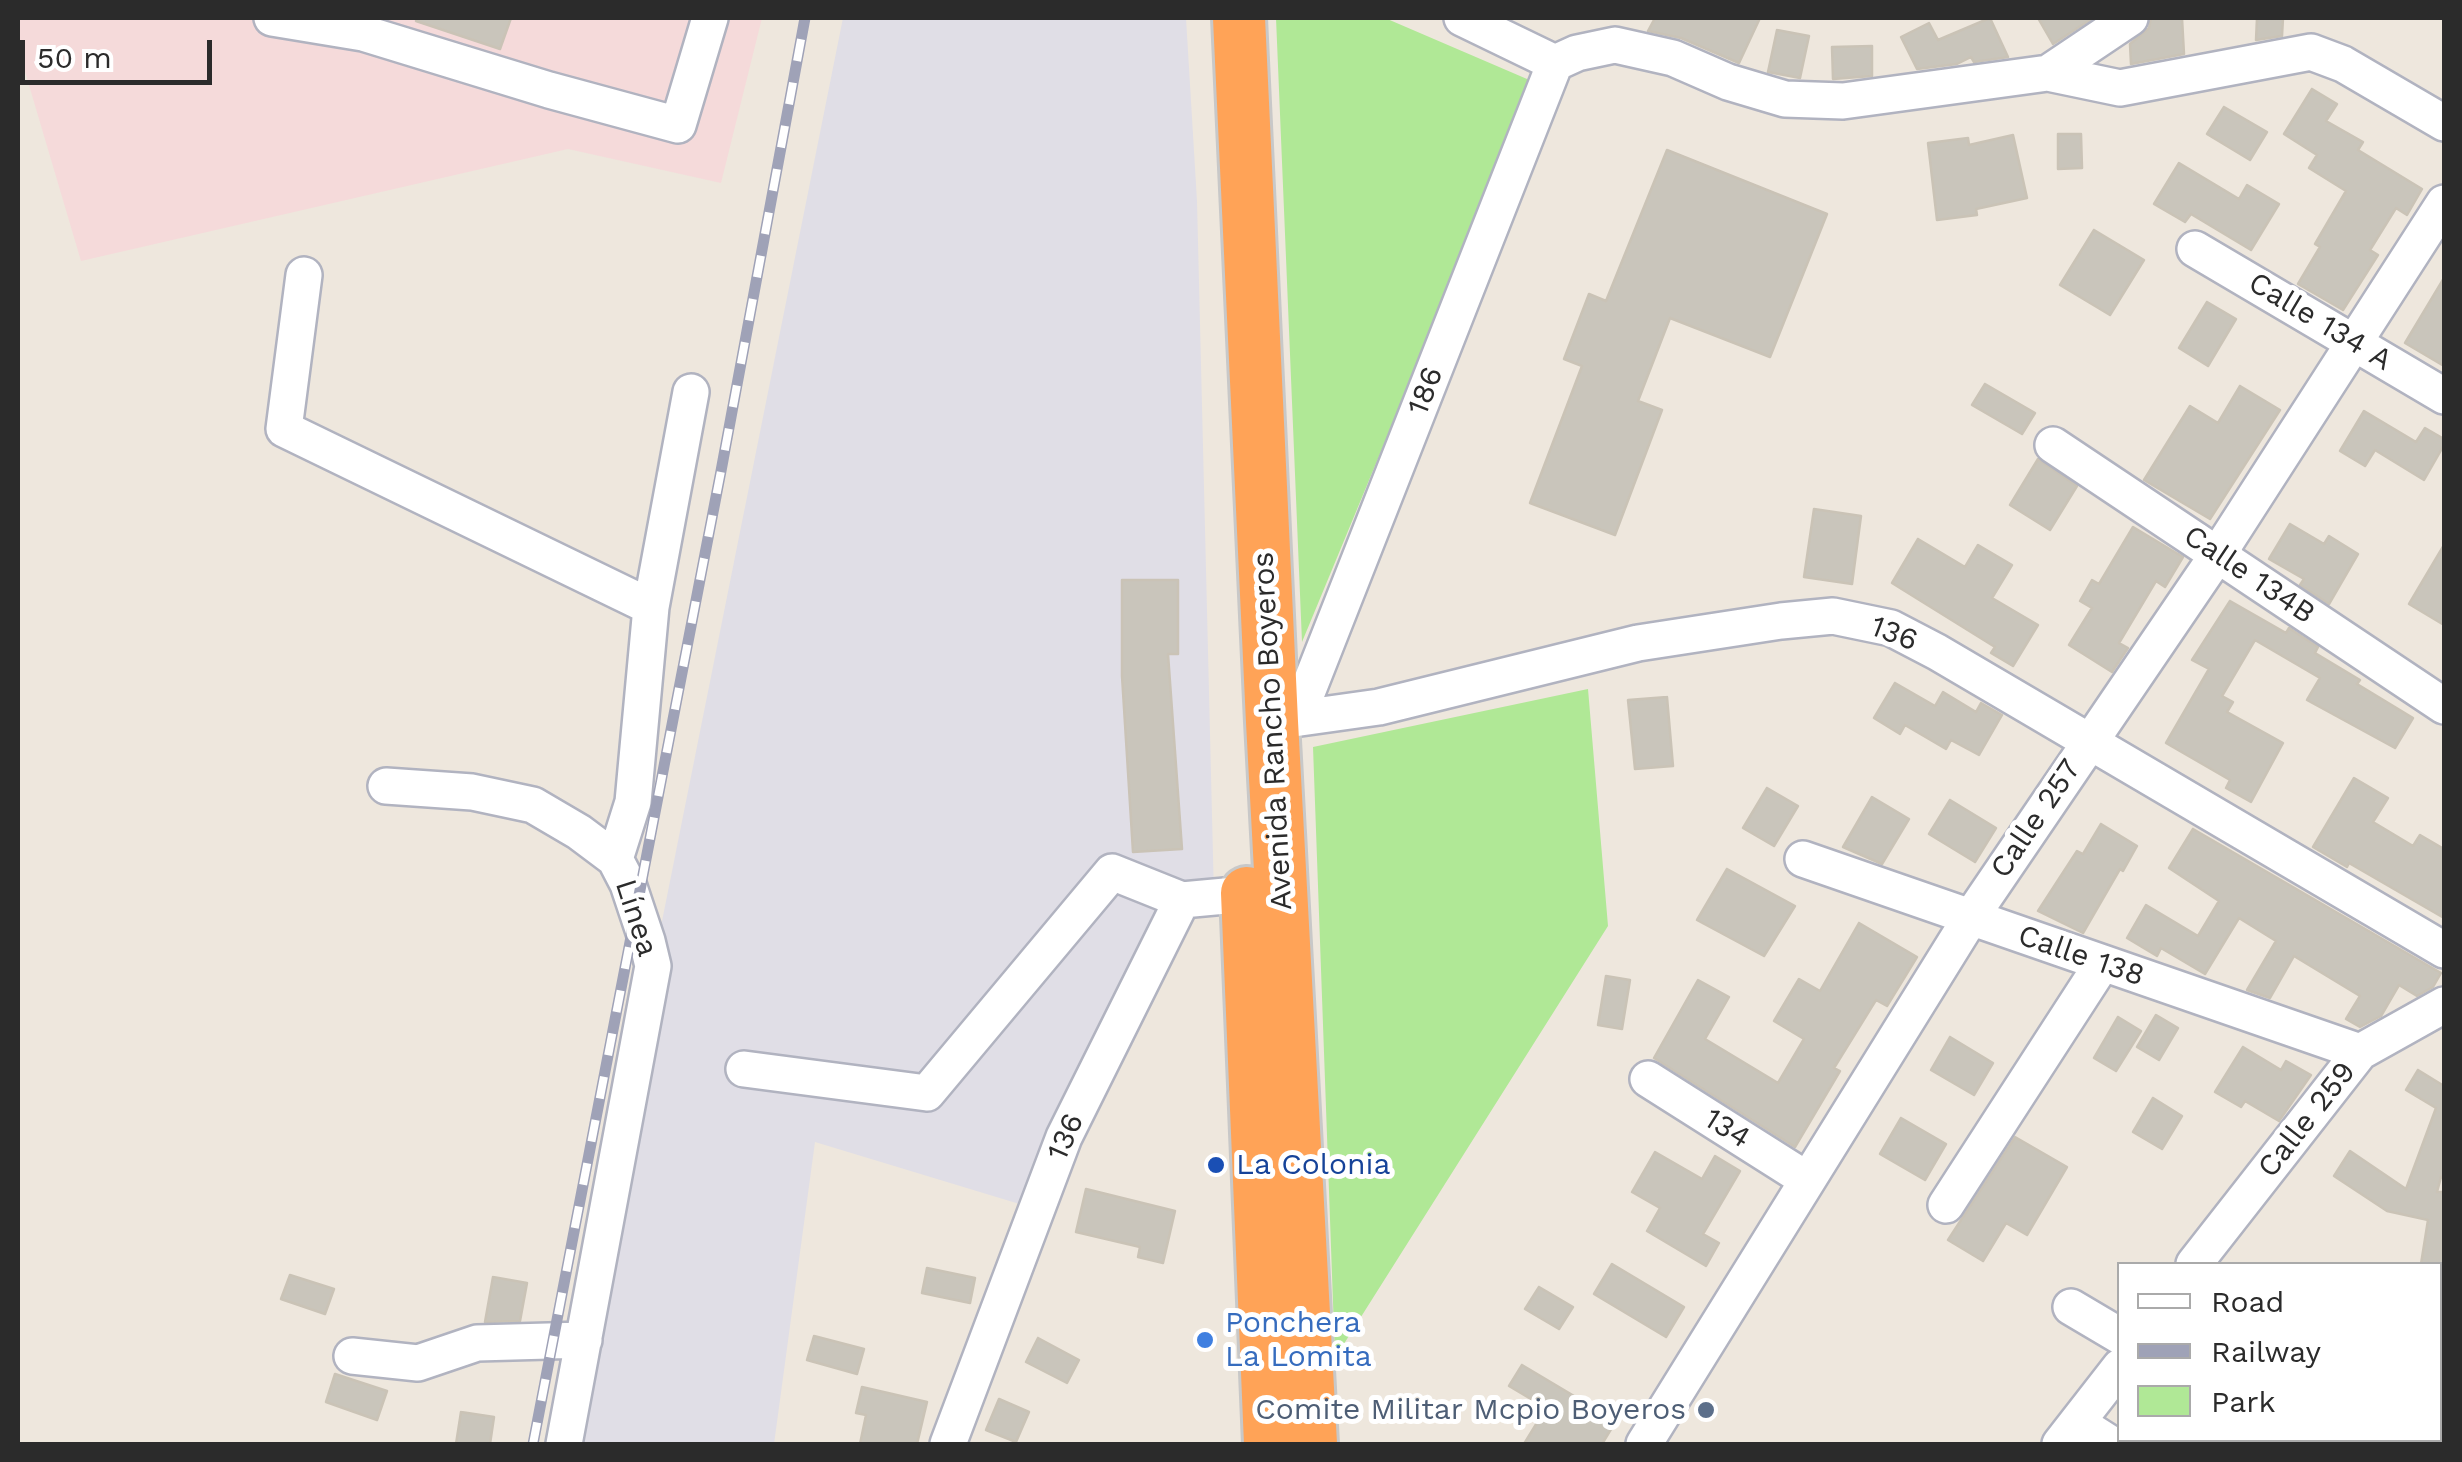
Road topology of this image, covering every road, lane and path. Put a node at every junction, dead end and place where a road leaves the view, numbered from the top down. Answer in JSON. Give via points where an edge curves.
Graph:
{"nodes":[{"id":1,"x":710,"y":18,"type":"edge"},
{"id":2,"x":1203,"y":18,"type":"edge"},
{"id":3,"x":1239,"y":18,"type":"edge"},
{"id":4,"x":1462,"y":18,"type":"edge"},
{"id":5,"x":2130,"y":18,"type":"edge"},
{"id":6,"x":291,"y":19,"type":"edge"},
{"id":7,"x":1555,"y":63,"type":"junction"},
{"id":8,"x":2048,"y":73,"type":"junction"},
{"id":9,"x":2444,"y":123,"type":"edge"},
{"id":10,"x":2444,"y":203,"type":"edge"},
{"id":11,"x":2195,"y":248,"type":"dead end"},
{"id":12,"x":304,"y":276,"type":"dead end"},
{"id":13,"x":2356,"y":343,"type":"junction"},
{"id":14,"x":690,"y":392,"type":"dead end"},
{"id":15,"x":2444,"y":396,"type":"edge"},
{"id":16,"x":2053,"y":444,"type":"dead end"},
{"id":17,"x":2218,"y":554,"type":"junction"},
{"id":18,"x":651,"y":607,"type":"junction"},
{"id":19,"x":2444,"y":706,"type":"edge"},
{"id":20,"x":1284,"y":720,"type":"junction"},
{"id":21,"x":2088,"y":741,"type":"junction"},
{"id":22,"x":386,"y":786,"type":"dead end"},
{"id":23,"x":615,"y":860,"type":"junction"},
{"id":24,"x":1803,"y":860,"type":"dead end"},
{"id":25,"x":1247,"y":894,"type":"junction"},
{"id":26,"x":1182,"y":900,"type":"junction"},
{"id":27,"x":1971,"y":917,"type":"junction"},
{"id":28,"x":2444,"y":950,"type":"edge"},
{"id":29,"x":2102,"y":964,"type":"junction"},
{"id":30,"x":2444,"y":1005,"type":"edge"},
{"id":31,"x":2360,"y":1052,"type":"junction"},
{"id":32,"x":744,"y":1069,"type":"dead end"},
{"id":33,"x":1648,"y":1080,"type":"dead end"},
{"id":34,"x":1806,"y":1179,"type":"junction"},
{"id":35,"x":1946,"y":1205,"type":"dead end"},
{"id":36,"x":2198,"y":1262,"type":"edge"},
{"id":37,"x":2070,"y":1307,"type":"dead end"},
{"id":38,"x":2117,"y":1334,"type":"edge"},
{"id":39,"x":584,"y":1340,"type":"junction"},
{"id":40,"x":352,"y":1356,"type":"dead end"},
{"id":41,"x":2117,"y":1371,"type":"edge"},
{"id":42,"x":2069,"y":1434,"type":"edge"},
{"id":43,"x":564,"y":1444,"type":"edge"},
{"id":44,"x":948,"y":1444,"type":"edge"},
{"id":45,"x":1270,"y":1444,"type":"edge"},
{"id":46,"x":1311,"y":1444,"type":"edge"},
{"id":47,"x":1644,"y":1444,"type":"edge"},
{"id":48,"x":2110,"y":1444,"type":"edge"}],
"edges":[{"from":1,"to":6,"type":"street","via":[[678,125],[363,33]]},
{"from":2,"to":25,"type":"highway","name":"Avenida Rancho Boyeros"},
{"from":3,"to":20,"type":"highway","name":"Avenida Rancho Boyeros"},
{"from":4,"to":7,"type":"street"},
{"from":5,"to":8,"type":"street"},
{"from":7,"to":8,"type":"street","via":[[1616,45],[1785,99],[1843,101]]},
{"from":7,"to":20,"type":"street","name":"186"},
{"from":8,"to":9,"type":"street","via":[[2120,88],[2311,52]]},
{"from":10,"to":13,"type":"street","name":"Calle 257"},
{"from":11,"to":13,"type":"street","name":"Calle 134 A"},
{"from":12,"to":18,"type":"street","via":[[284,429]]},
{"from":13,"to":15,"type":"street","name":"Calle 134 A"},
{"from":13,"to":17,"type":"street","name":"Calle 257"},
{"from":14,"to":18,"type":"street","name":"Línea"},
{"from":16,"to":17,"type":"street","name":"Calle 134B"},
{"from":17,"to":19,"type":"street","name":"Calle 134B"},
{"from":17,"to":21,"type":"street","name":"Calle 257"},
{"from":18,"to":23,"type":"street","name":"Línea","via":[[633,802]]},
{"from":20,"to":21,"type":"street","name":"136","via":[[1379,707],[1638,643],[1832,616],[1892,628]]},
{"from":20,"to":46,"type":"highway","name":"Avenida Rancho Boyeros"},
{"from":21,"to":27,"type":"street","name":"Calle 257"},
{"from":21,"to":28,"type":"street","name":"136"},
{"from":22,"to":23,"type":"street","via":[[472,792],[533,805]]},
{"from":23,"to":39,"type":"street","name":"Línea","via":[[652,966]]},
{"from":24,"to":27,"type":"street","name":"Calle 138"},
{"from":25,"to":26,"type":"street"},
{"from":25,"to":45,"type":"highway","name":"Avenida Rancho Boyeros"},
{"from":26,"to":32,"type":"street","via":[[1112,872],[927,1093]]},
{"from":26,"to":44,"type":"street","name":"136","via":[[1064,1137]]},
{"from":27,"to":29,"type":"street","name":"Calle 138"},
{"from":27,"to":34,"type":"street","name":"Calle 257"},
{"from":29,"to":31,"type":"street","name":"Calle 138"},
{"from":29,"to":35,"type":"street"},
{"from":30,"to":31,"type":"street","name":"Calle 259"},
{"from":31,"to":36,"type":"street","name":"Calle 259"},
{"from":33,"to":34,"type":"street","name":"134"},
{"from":34,"to":47,"type":"street","name":"Calle 257"},
{"from":37,"to":38,"type":"street"},
{"from":39,"to":40,"type":"street","via":[[477,1343],[418,1363]]},
{"from":39,"to":43,"type":"street","name":"Línea"},
{"from":41,"to":42,"type":"street"},
{"from":42,"to":48,"type":"street"}]}
